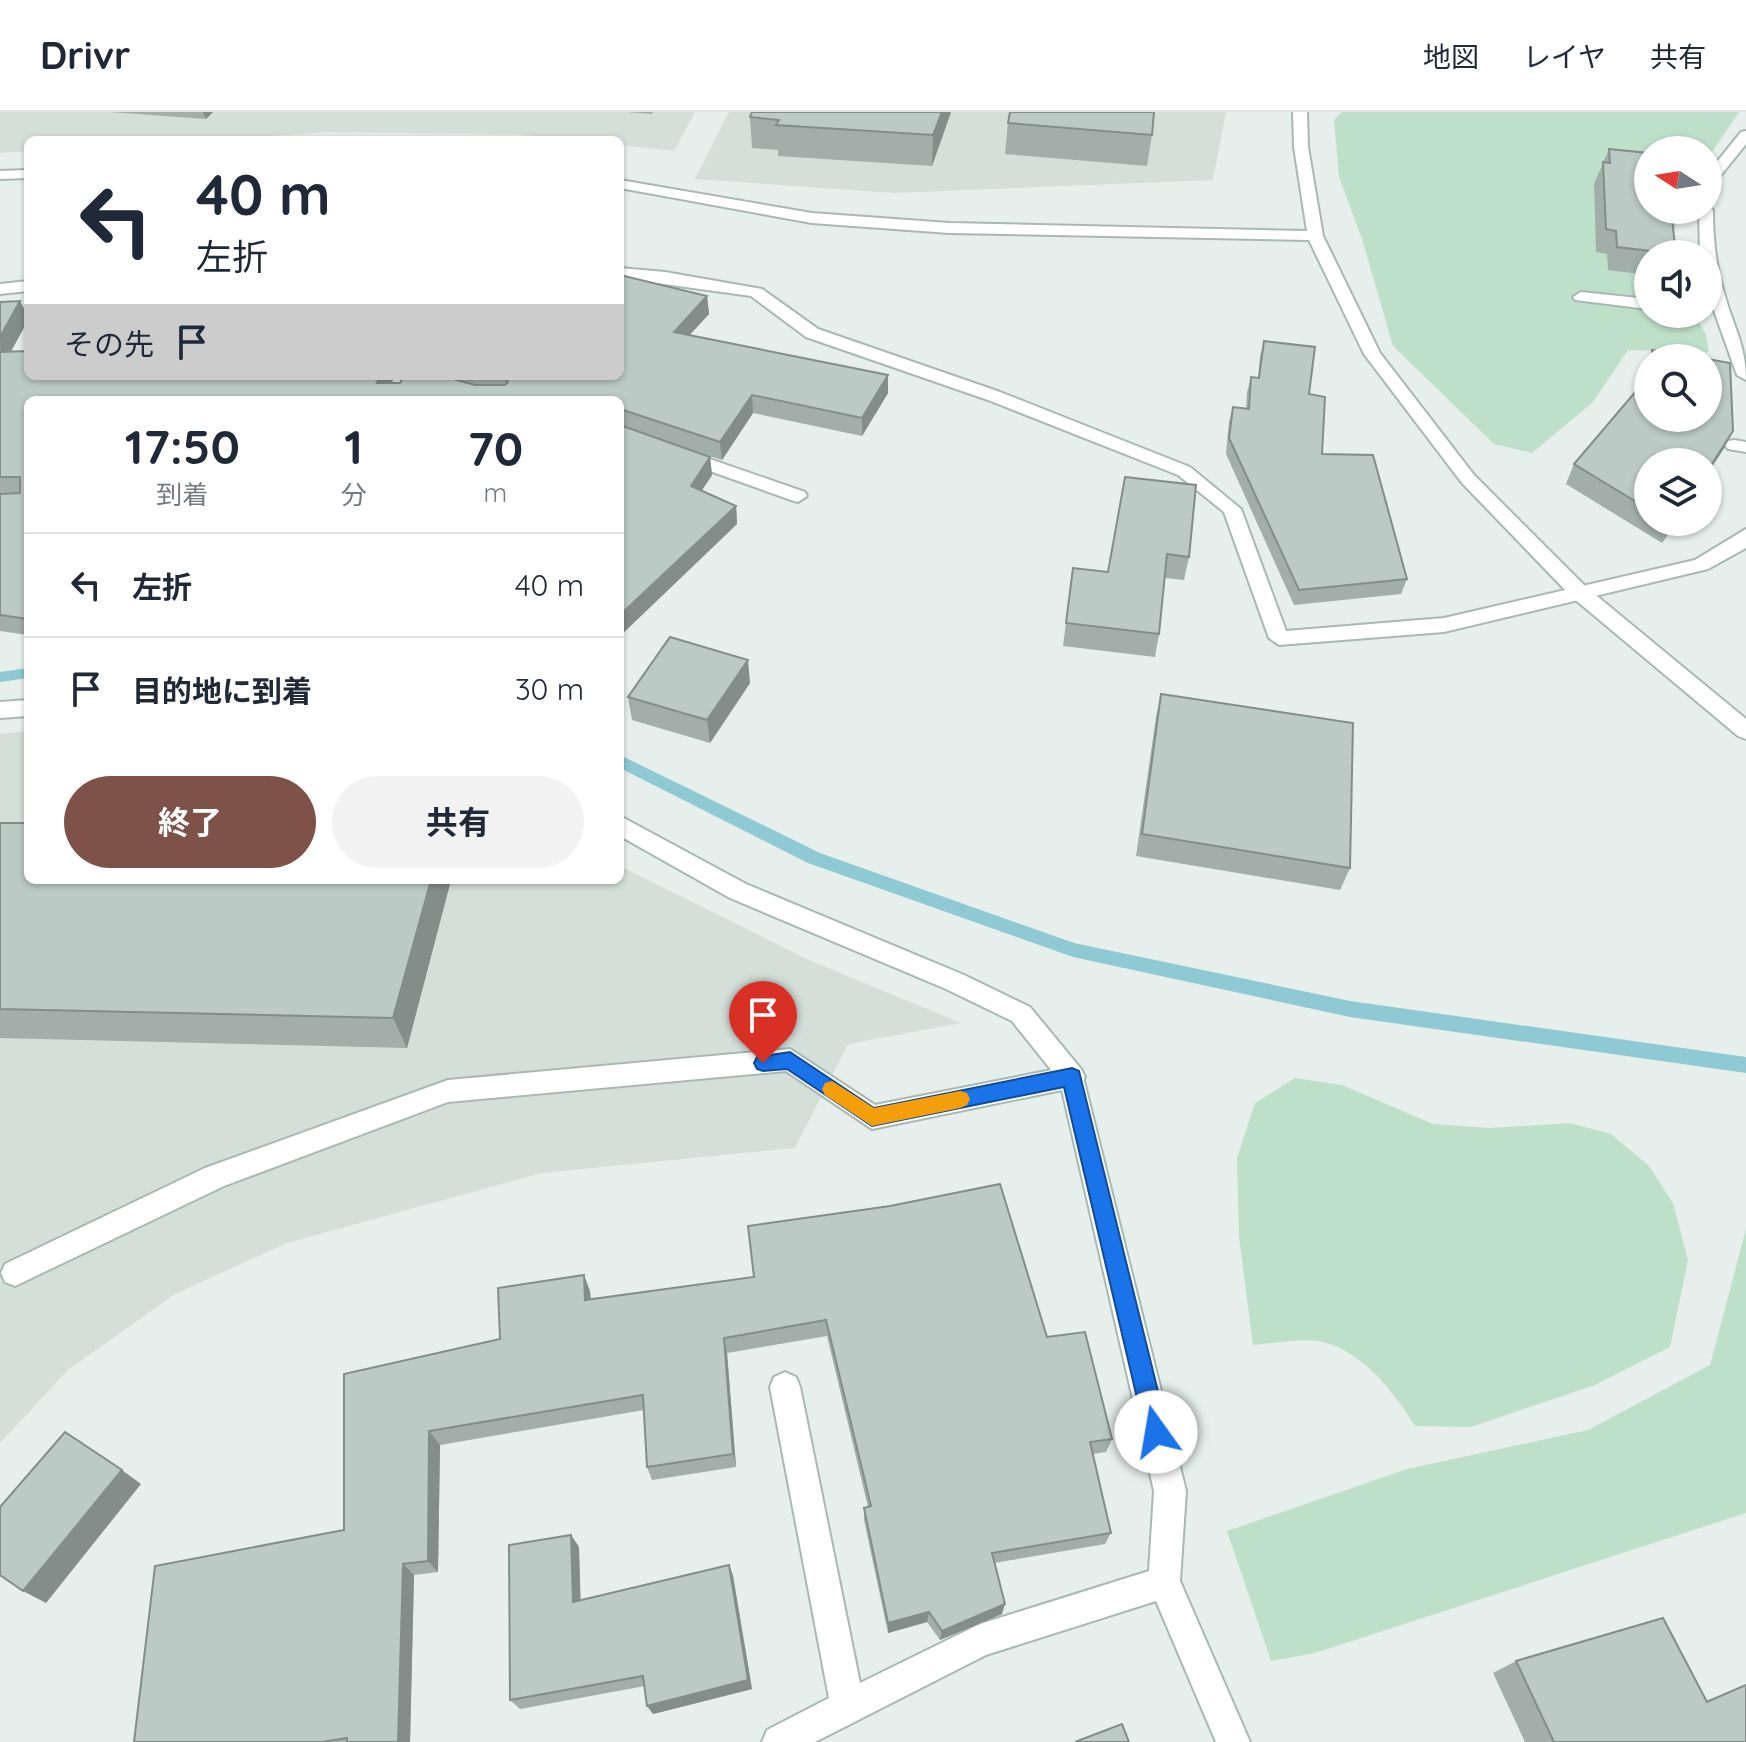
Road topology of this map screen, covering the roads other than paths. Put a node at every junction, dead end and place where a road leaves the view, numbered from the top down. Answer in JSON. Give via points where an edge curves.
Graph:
{"nodes":[{"id":1,"x":1300,"y":112,"type":"edge"},
{"id":2,"x":1746,"y":135,"type":"edge"},
{"id":3,"x":1722,"y":165,"type":"edge"},
{"id":4,"x":24,"y":174,"type":"edge"},
{"id":5,"x":0,"y":175,"type":"edge"},
{"id":6,"x":624,"y":185,"type":"edge"},
{"id":7,"x":1315,"y":236,"type":"junction"},
{"id":8,"x":624,"y":273,"type":"edge"},
{"id":9,"x":24,"y":286,"type":"edge"},
{"id":10,"x":0,"y":289,"type":"edge"},
{"id":11,"x":1581,"y":297,"type":"dead end"},
{"id":12,"x":1634,"y":303,"type":"edge"},
{"id":13,"x":1722,"y":328,"type":"edge"},
{"id":14,"x":1746,"y":375,"type":"edge"},
{"id":15,"x":624,"y":434,"type":"edge"},
{"id":16,"x":798,"y":496,"type":"dead end"},
{"id":17,"x":1746,"y":535,"type":"edge"},
{"id":18,"x":1579,"y":592,"type":"junction"},
{"id":19,"x":24,"y":708,"type":"edge"},
{"id":20,"x":0,"y":710,"type":"edge"},
{"id":21,"x":1746,"y":731,"type":"edge"},
{"id":22,"x":624,"y":827,"type":"edge"},
{"id":23,"x":1072,"y":1077,"type":"junction"},
{"id":24,"x":15,"y":1273,"type":"dead end"},
{"id":25,"x":785,"y":1387,"type":"dead end"},
{"id":26,"x":1164,"y":1582,"type":"junction"},
{"id":27,"x":848,"y":1707,"type":"junction"},
{"id":28,"x":779,"y":1742,"type":"edge"},
{"id":29,"x":1233,"y":1742,"type":"edge"}],
"edges":[{"from":1,"to":7,"type":"street"},
{"from":2,"to":3,"type":"street"},
{"from":4,"to":5,"type":"street"},
{"from":6,"to":7,"type":"street","via":[[812,218],[949,228]]},
{"from":7,"to":18,"type":"street","via":[[1372,354],[1468,479]]},
{"from":8,"to":18,"type":"street","via":[[756,292],[812,333],[994,396],[1184,471],[1232,509],[1279,638],[1444,625]]},
{"from":9,"to":10,"type":"street"},
{"from":11,"to":12,"type":"street"},
{"from":13,"to":14,"type":"street"},
{"from":15,"to":16,"type":"street"},
{"from":17,"to":18,"type":"street","via":[[1701,565]]},
{"from":18,"to":21,"type":"street"},
{"from":19,"to":20,"type":"street"},
{"from":22,"to":23,"type":"street","via":[[738,891],[1021,1014]]},
{"from":23,"to":24,"type":"street","via":[[872,1117],[790,1060],[448,1091],[215,1177]]},
{"from":23,"to":26,"type":"street","via":[[1170,1491]]},
{"from":25,"to":27,"type":"street"},
{"from":26,"to":27,"type":"street","via":[[980,1640]]},
{"from":26,"to":29,"type":"street"},
{"from":27,"to":28,"type":"street"}]}
